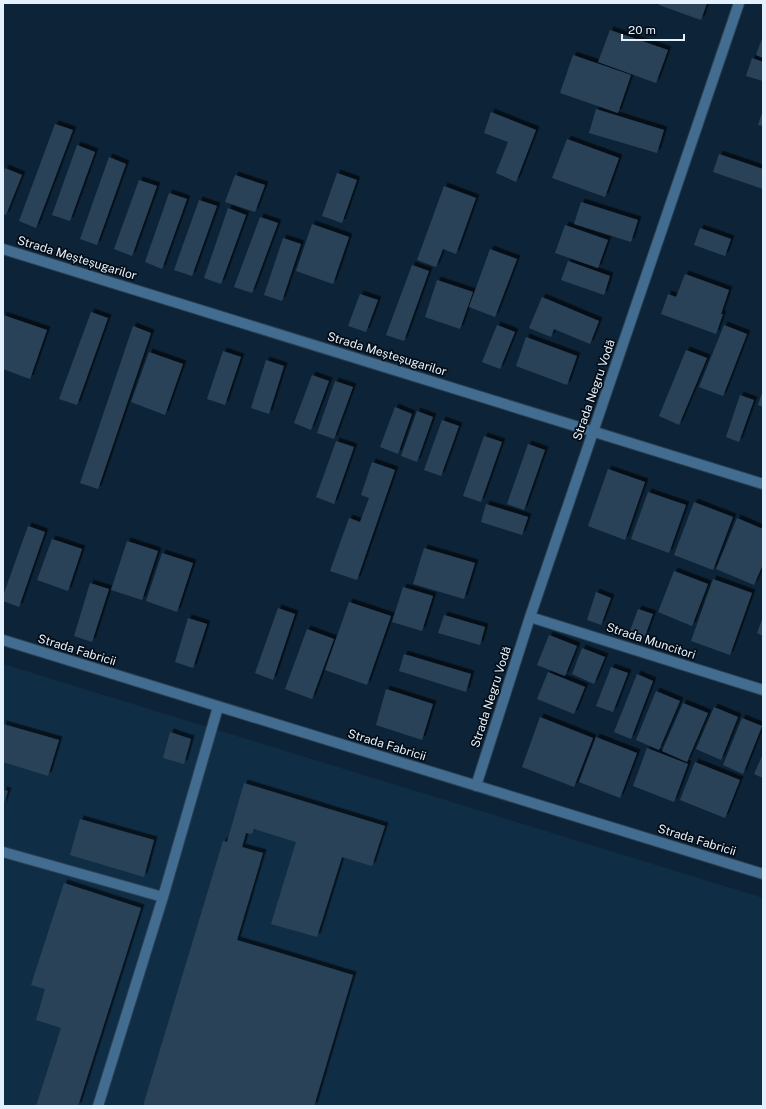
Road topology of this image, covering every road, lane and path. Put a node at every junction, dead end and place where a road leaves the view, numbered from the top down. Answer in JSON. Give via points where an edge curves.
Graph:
{"nodes":[{"id":1,"x":738,"y":3,"type":"edge"},
{"id":2,"x":3,"y":249,"type":"edge"},
{"id":3,"x":594,"y":432,"type":"junction"},
{"id":4,"x":763,"y":484,"type":"edge"},
{"id":5,"x":530,"y":617,"type":"junction"},
{"id":6,"x":3,"y":640,"type":"edge"},
{"id":7,"x":763,"y":690,"type":"edge"},
{"id":8,"x":218,"y":707,"type":"junction"},
{"id":9,"x":476,"y":786,"type":"junction"},
{"id":10,"x":3,"y":852,"type":"edge"},
{"id":11,"x":763,"y":874,"type":"edge"},
{"id":12,"x":163,"y":897,"type":"junction"},
{"id":13,"x":98,"y":1106,"type":"edge"}],
"edges":[{"from":1,"to":3,"type":"street","name":"Strada Negru Vodă"},
{"from":2,"to":3,"type":"street","name":"Strada Meșteșugarilor"},
{"from":3,"to":4,"type":"street","name":"Strada Meșteșugarilor"},
{"from":3,"to":5,"type":"street","name":"Strada Negru Vodă"},
{"from":5,"to":7,"type":"street","name":"Strada Muncitori"},
{"from":5,"to":9,"type":"street","name":"Strada Negru Vodă"},
{"from":6,"to":8,"type":"street","name":"Strada Fabricii"},
{"from":8,"to":9,"type":"street","name":"Strada Fabricii"},
{"from":8,"to":12,"type":"street"},
{"from":9,"to":11,"type":"street","name":"Strada Fabricii"},
{"from":10,"to":12,"type":"street"},
{"from":12,"to":13,"type":"street"}]}
